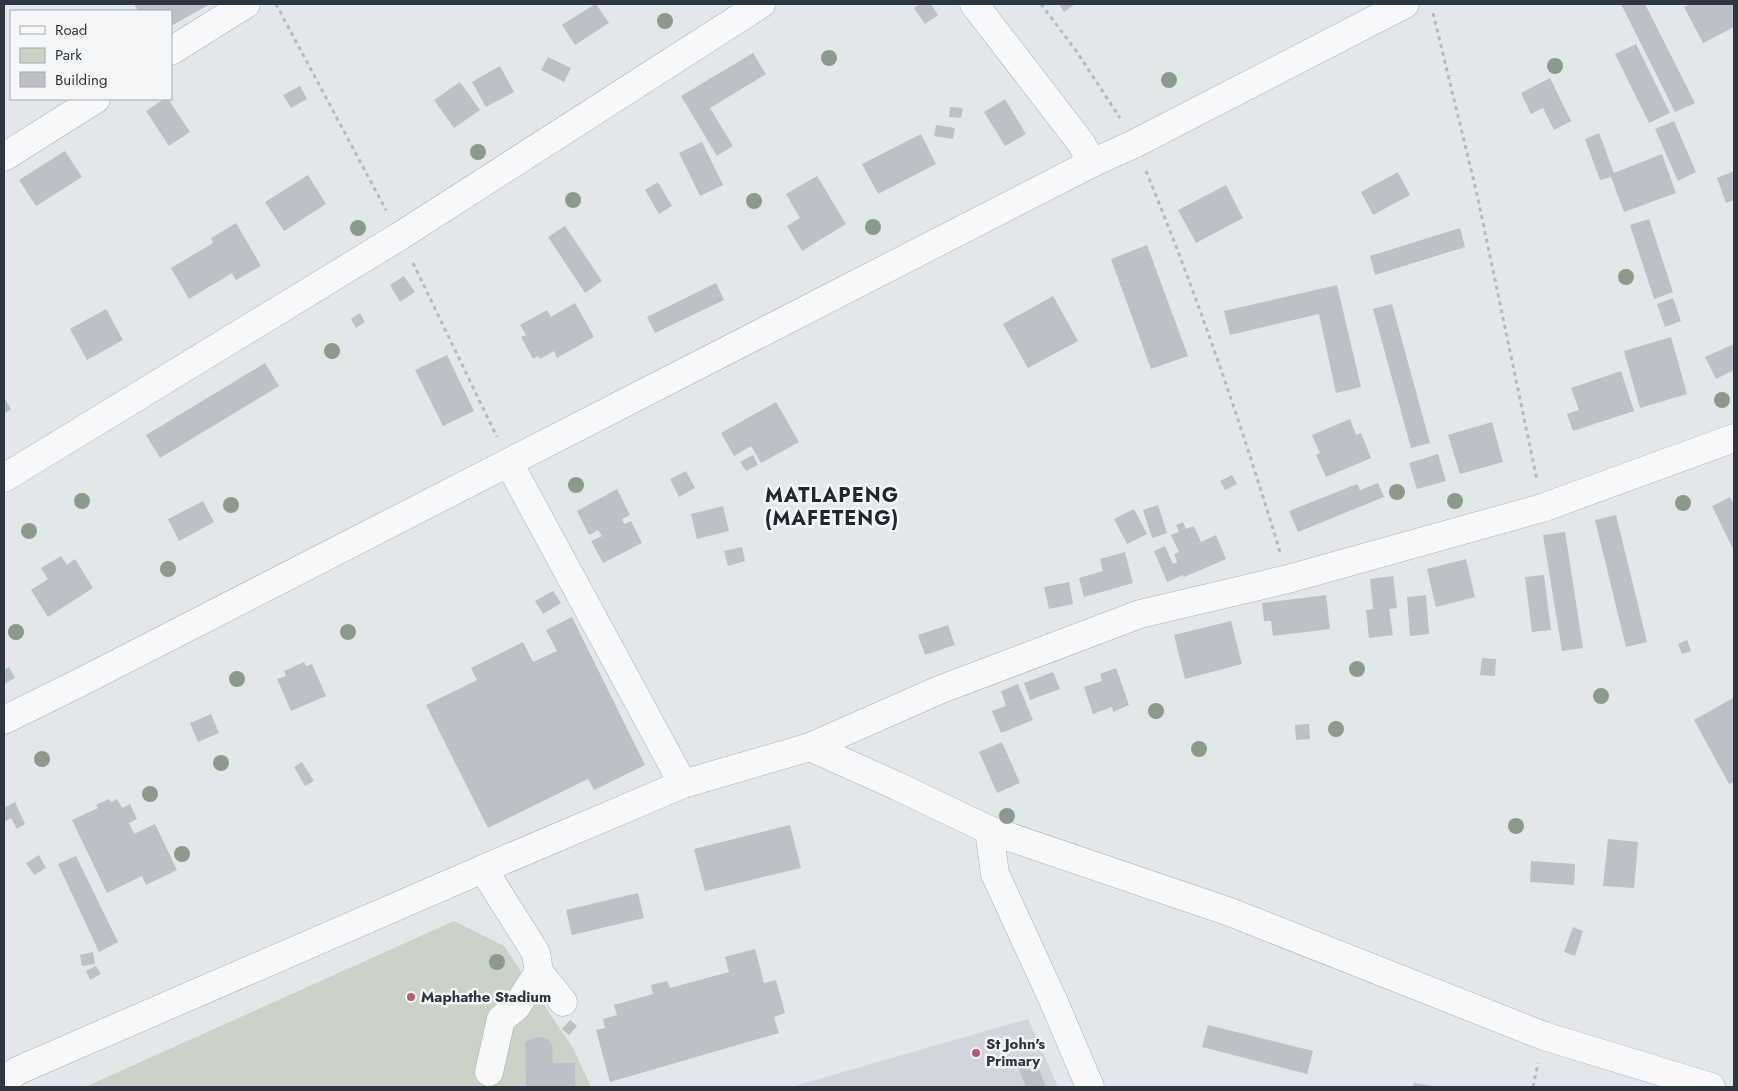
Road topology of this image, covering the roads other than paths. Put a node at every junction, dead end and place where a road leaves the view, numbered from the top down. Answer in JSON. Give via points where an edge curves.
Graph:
{"nodes":[{"id":1,"x":246,"y":4,"type":"edge"},
{"id":2,"x":761,"y":4,"type":"edge"},
{"id":3,"x":974,"y":4,"type":"edge"},
{"id":4,"x":1405,"y":4,"type":"edge"},
{"id":5,"x":172,"y":50,"type":"edge"},
{"id":6,"x":94,"y":100,"type":"edge"},
{"id":7,"x":4,"y":157,"type":"edge"},
{"id":8,"x":1092,"y":163,"type":"junction"},
{"id":9,"x":1734,"y":438,"type":"edge"},
{"id":10,"x":509,"y":463,"type":"junction"},
{"id":11,"x":4,"y":478,"type":"edge"},
{"id":12,"x":4,"y":720,"type":"edge"},
{"id":13,"x":810,"y":747,"type":"junction"},
{"id":14,"x":683,"y":784,"type":"junction"},
{"id":15,"x":989,"y":830,"type":"junction"},
{"id":16,"x":483,"y":869,"type":"junction"},
{"id":17,"x":539,"y":972,"type":"junction"},
{"id":18,"x":563,"y":1002,"type":"dead end"},
{"id":19,"x":489,"y":1072,"type":"dead end"},
{"id":20,"x":4,"y":1079,"type":"edge"},
{"id":21,"x":1090,"y":1087,"type":"edge"},
{"id":22,"x":1711,"y":1087,"type":"edge"}],
"edges":[{"from":1,"to":5,"type":"street"},
{"from":2,"to":11,"type":"street","via":[[400,236]]},
{"from":3,"to":8,"type":"street","via":[[1081,143]]},
{"from":4,"to":8,"type":"street"},
{"from":6,"to":7,"type":"street"},
{"from":8,"to":10,"type":"street"},
{"from":9,"to":13,"type":"street","via":[[1542,508],[1288,578],[1140,614],[939,690]]},
{"from":10,"to":12,"type":"street"},
{"from":10,"to":14,"type":"street"},
{"from":13,"to":14,"type":"street"},
{"from":13,"to":15,"type":"street"},
{"from":14,"to":16,"type":"street"},
{"from":15,"to":21,"type":"street","via":[[996,874]]},
{"from":15,"to":22,"type":"street","via":[[1230,912],[1544,1036]]},
{"from":16,"to":17,"type":"street","via":[[536,953]]},
{"from":16,"to":20,"type":"street"},
{"from":17,"to":18,"type":"street"},
{"from":17,"to":19,"type":"street","via":[[516,1007],[501,1019]]}]}
